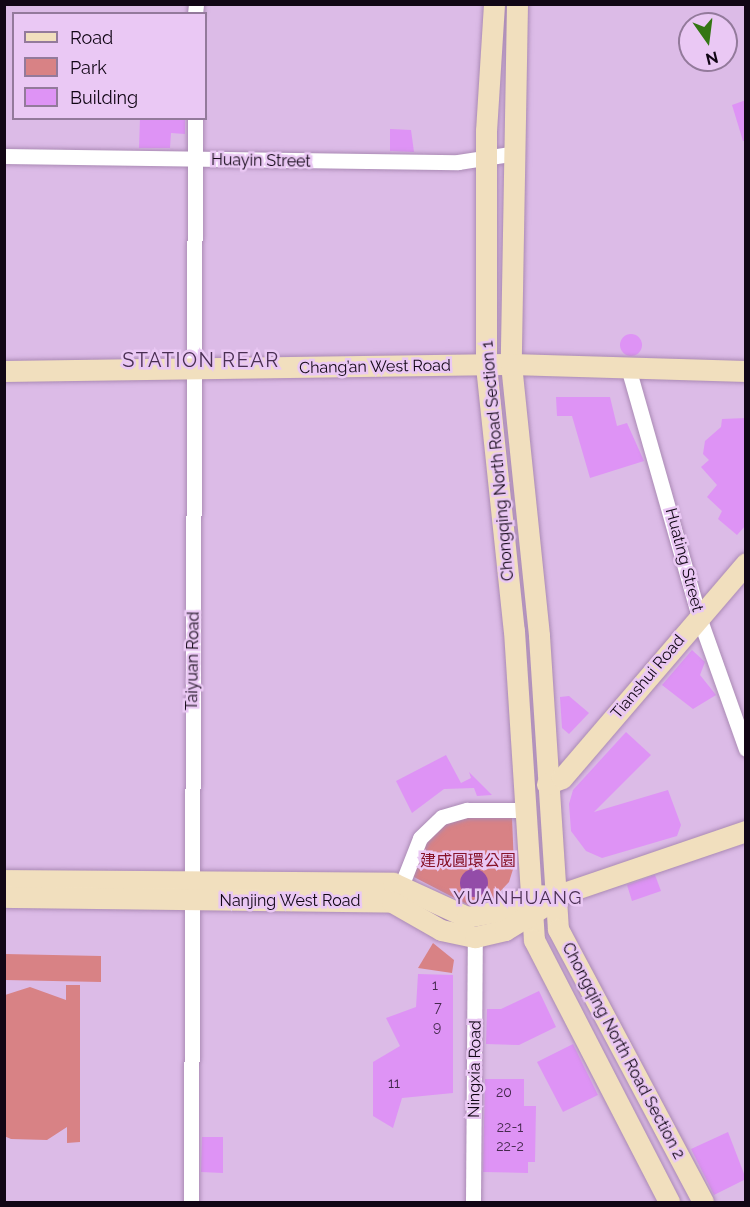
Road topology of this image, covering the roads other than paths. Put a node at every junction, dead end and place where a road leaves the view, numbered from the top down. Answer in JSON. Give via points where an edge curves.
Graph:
{"nodes":[{"id":1,"x":494,"y":4,"type":"edge"},
{"id":2,"x":517,"y":4,"type":"edge"},
{"id":3,"x":195,"y":120,"type":"edge"},
{"id":4,"x":516,"y":153,"type":"junction"},
{"id":5,"x":4,"y":156,"type":"edge"},
{"id":6,"x":195,"y":160,"type":"junction"},
{"id":7,"x":486,"y":160,"type":"junction"},
{"id":8,"x":511,"y":364,"type":"junction"},
{"id":9,"x":486,"y":366,"type":"junction"},
{"id":10,"x":4,"y":371,"type":"edge"},
{"id":11,"x":629,"y":371,"type":"junction"},
{"id":12,"x":746,"y":371,"type":"edge"},
{"id":13,"x":197,"y":372,"type":"junction"},
{"id":14,"x":746,"y":563,"type":"edge"},
{"id":15,"x":699,"y":617,"type":"junction"},
{"id":16,"x":746,"y":748,"type":"edge"},
{"id":17,"x":547,"y":784,"type":"junction"},
{"id":18,"x":526,"y":810,"type":"junction"},
{"id":19,"x":746,"y":831,"type":"edge"},
{"id":20,"x":4,"y":880,"type":"edge"},
{"id":21,"x":402,"y":884,"type":"junction"},
{"id":22,"x":191,"y":891,"type":"junction"},
{"id":23,"x":531,"y":895,"type":"junction"},
{"id":24,"x":555,"y":896,"type":"junction"},
{"id":25,"x":4,"y":897,"type":"edge"},
{"id":26,"x":532,"y":916,"type":"junction"},
{"id":27,"x":475,"y":936,"type":"junction"},
{"id":28,"x":191,"y":1203,"type":"edge"},
{"id":29,"x":473,"y":1203,"type":"edge"},
{"id":30,"x":669,"y":1203,"type":"edge"},
{"id":31,"x":703,"y":1203,"type":"edge"}],
"edges":[{"from":1,"to":7,"type":"main road","name":"Chongqing North Road Section 1"},
{"from":2,"to":4,"type":"main road","name":"Chongqing North Road Section 1"},
{"from":3,"to":6,"type":"street","name":"Taiyuan Road"},
{"from":4,"to":7,"type":"street","name":"Huayin Street"},
{"from":4,"to":8,"type":"main road","name":"Chongqing North Road Section 1"},
{"from":5,"to":6,"type":"street","name":"Huayin Street"},
{"from":6,"to":7,"type":"street","name":"Huayin Street"},
{"from":6,"to":13,"type":"street","name":"Taiyuan Road"},
{"from":7,"to":9,"type":"main road","name":"Chongqing North Road Section 1"},
{"from":8,"to":9,"type":"main road","name":"Chang’an West Road"},
{"from":8,"to":11,"type":"main road","name":"Chang’an West Road"},
{"from":8,"to":17,"type":"main road","name":"Chongqing North Road Section 1","via":[[538,636]]},
{"from":9,"to":13,"type":"main road","name":"Chang’an West Road"},
{"from":9,"to":18,"type":"main road","name":"Chongqing North Road Section 1"},
{"from":10,"to":13,"type":"main road","name":"Chang’an West Road"},
{"from":11,"to":12,"type":"main road","name":"Chang’an West Road"},
{"from":11,"to":15,"type":"street","name":"Huating Street"},
{"from":13,"to":22,"type":"street","name":"Taiyuan Road"},
{"from":14,"to":15,"type":"main road","name":"Tianshui Road"},
{"from":15,"to":16,"type":"street","name":"Huating Street"},
{"from":15,"to":17,"type":"main road","name":"Tianshui Road","via":[[562,778]]},
{"from":17,"to":24,"type":"main road","name":"Chongqing North Road Section 1"},
{"from":18,"to":21,"type":"street","via":[[467,810],[442,817],[411,853]]},
{"from":18,"to":23,"type":"main road","name":"Chongqing North Road Section 1"},
{"from":19,"to":24,"type":"main road","name":"Nanjing West Road"},
{"from":20,"to":22,"type":"main road","name":"Nanjing West Road"},
{"from":21,"to":22,"type":"main road","name":"Nanjing West Road"},
{"from":21,"to":23,"type":"main road","name":"Nanjing West Road","via":[[467,917],[490,914]]},
{"from":22,"to":25,"type":"main road","name":"Nanjing West Road"},
{"from":22,"to":27,"type":"main road","name":"Nanjing West Road","via":[[392,902],[441,930]]},
{"from":22,"to":28,"type":"street","name":"Taiyuan Road"},
{"from":23,"to":24,"type":"main road","name":"Nanjing West Road"},
{"from":23,"to":26,"type":"main road","name":"Chongqing North Road Section 1"},
{"from":24,"to":26,"type":"main road","name":"Nanjing West Road"},
{"from":24,"to":31,"type":"main road","name":"Chongqing North Road Section 2","via":[[558,929],[571,958]]},
{"from":26,"to":27,"type":"main road","name":"Nanjing West Road"},
{"from":26,"to":30,"type":"main road","name":"Chongqing North Road Section 2","via":[[534,940]]},
{"from":27,"to":29,"type":"street","name":"Ningxia Road"}]}
